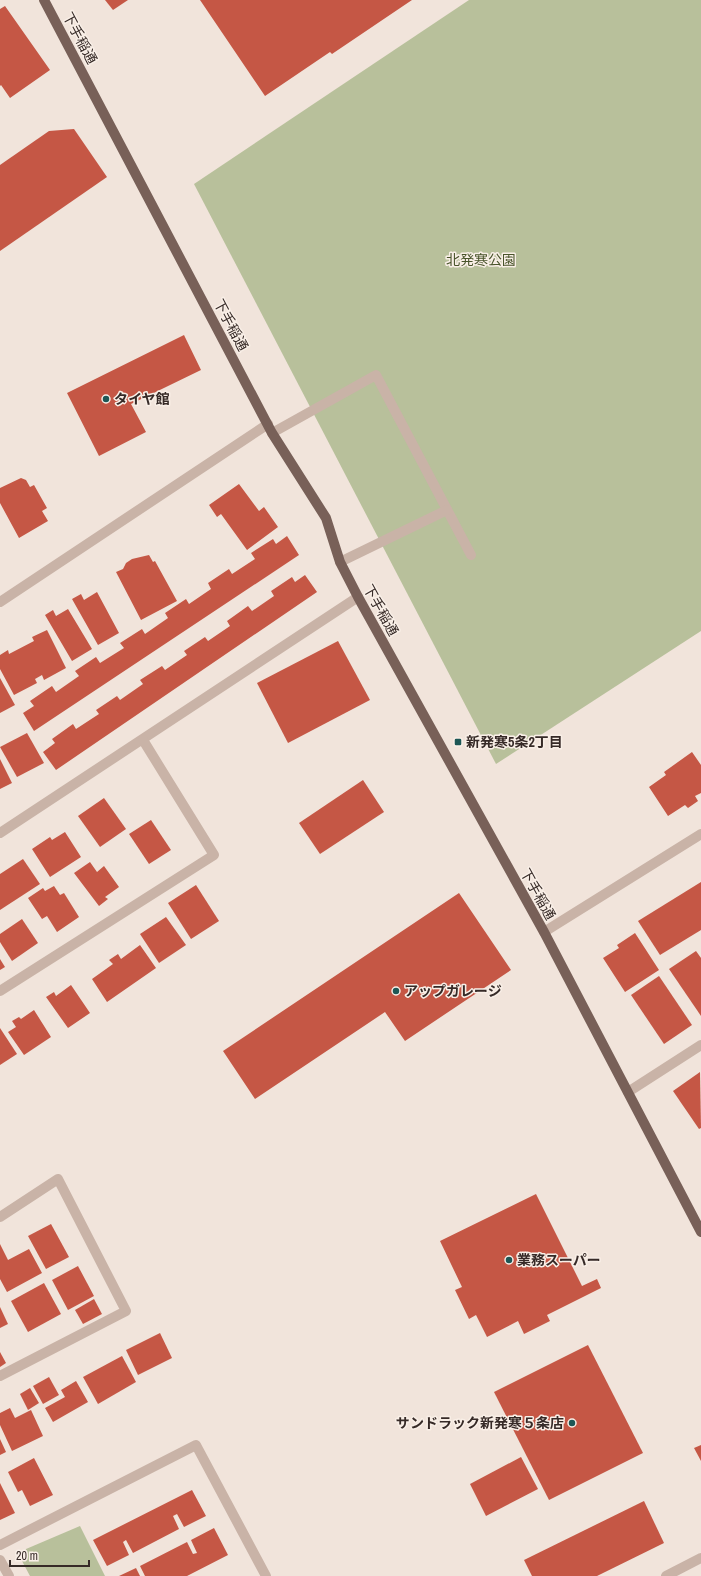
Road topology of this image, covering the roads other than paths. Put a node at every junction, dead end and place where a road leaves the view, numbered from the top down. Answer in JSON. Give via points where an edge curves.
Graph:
{"nodes":[{"id":1,"x":44,"y":0,"type":"edge"},
{"id":2,"x":270,"y":429,"type":"junction"},
{"id":3,"x":447,"y":510,"type":"junction"},
{"id":4,"x":471,"y":555,"type":"dead end"},
{"id":5,"x":340,"y":562,"type":"junction"},
{"id":6,"x":358,"y":597,"type":"junction"},
{"id":7,"x":0,"y":602,"type":"edge"},
{"id":8,"x":143,"y":740,"type":"junction"},
{"id":9,"x":0,"y":833,"type":"edge"},
{"id":10,"x":701,"y":834,"type":"edge"},
{"id":11,"x":544,"y":932,"type":"junction"},
{"id":12,"x":0,"y":991,"type":"edge"},
{"id":13,"x":701,"y":1045,"type":"edge"},
{"id":14,"x":628,"y":1092,"type":"junction"},
{"id":15,"x":0,"y":1217,"type":"edge"},
{"id":16,"x":701,"y":1232,"type":"edge"},
{"id":17,"x":0,"y":1376,"type":"edge"},
{"id":18,"x":0,"y":1545,"type":"edge"},
{"id":19,"x":701,"y":1558,"type":"edge"},
{"id":20,"x":0,"y":1560,"type":"edge"},
{"id":21,"x":265,"y":1575,"type":"edge"},
{"id":22,"x":9,"y":1576,"type":"edge"},
{"id":23,"x":666,"y":1576,"type":"edge"}],
"edges":[{"from":1,"to":2,"type":"main road","name":"下手稲通"},
{"from":2,"to":3,"type":"street","via":[[376,375]]},
{"from":2,"to":5,"type":"main road","name":"下手稲通","via":[[326,518]]},
{"from":2,"to":7,"type":"street"},
{"from":3,"to":4,"type":"street"},
{"from":3,"to":5,"type":"street"},
{"from":5,"to":6,"type":"main road","name":"下手稲通"},
{"from":6,"to":8,"type":"street"},
{"from":6,"to":11,"type":"main road","name":"下手稲通"},
{"from":8,"to":9,"type":"street"},
{"from":8,"to":12,"type":"street","via":[[214,855]]},
{"from":10,"to":11,"type":"street"},
{"from":11,"to":14,"type":"main road","name":"下手稲通"},
{"from":13,"to":14,"type":"street"},
{"from":14,"to":16,"type":"main road","name":"下手稲通"},
{"from":15,"to":17,"type":"street","via":[[58,1179],[126,1310]]},
{"from":18,"to":21,"type":"street","via":[[196,1445]]},
{"from":19,"to":23,"type":"street"},
{"from":20,"to":22,"type":"street"}]}
